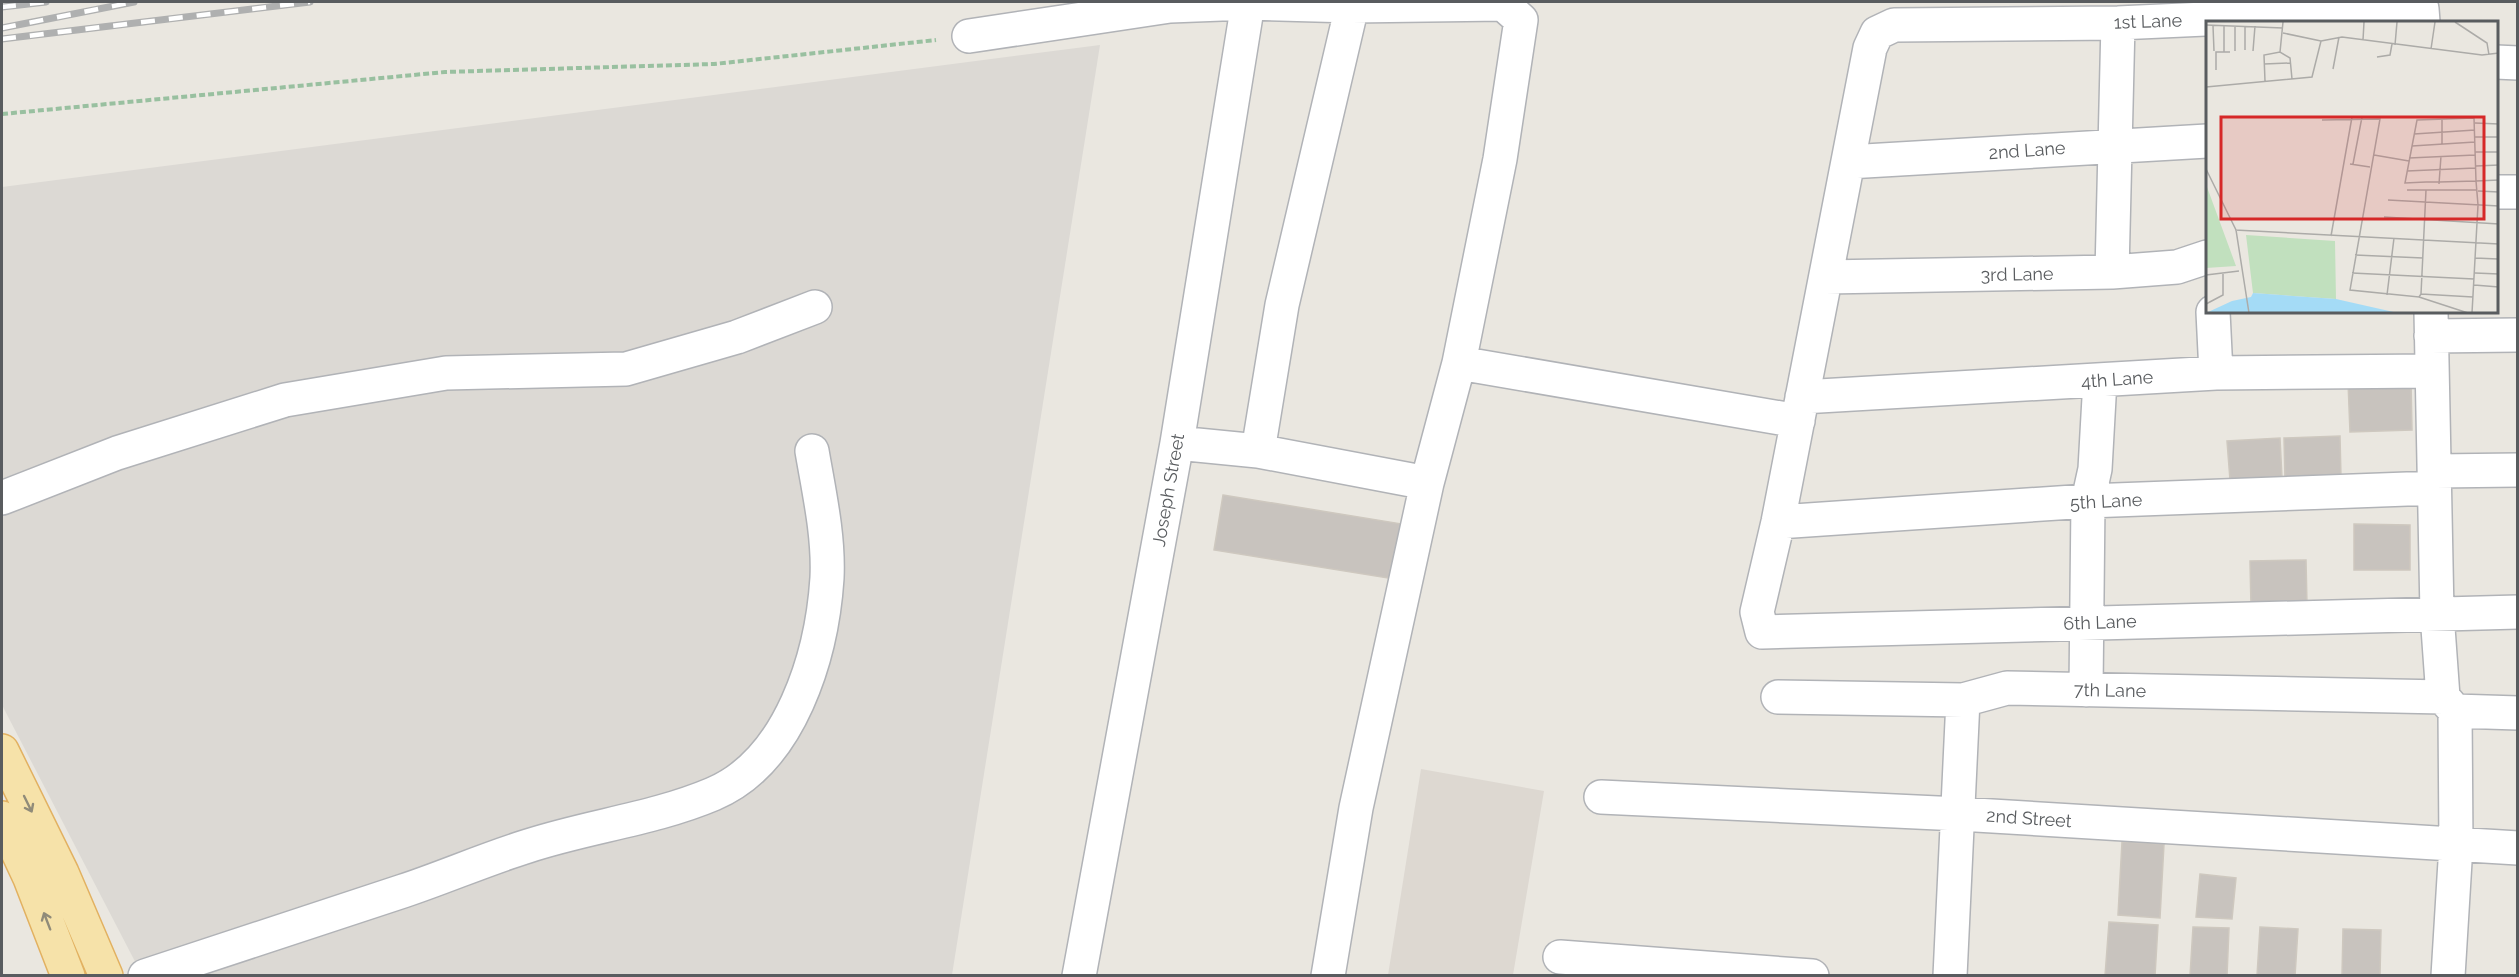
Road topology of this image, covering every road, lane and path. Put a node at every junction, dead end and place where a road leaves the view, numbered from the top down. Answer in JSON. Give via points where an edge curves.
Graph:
{"nodes":[{"id":1,"x":1248,"y":3,"type":"edge"},
{"id":2,"x":1352,"y":6,"type":"junction"},
{"id":3,"x":2422,"y":16,"type":"edge"},
{"id":4,"x":2118,"y":23,"type":"junction"},
{"id":5,"x":969,"y":36,"type":"joint"},
{"id":6,"x":2498,"y":62,"type":"edge"},
{"id":7,"x":2517,"y":63,"type":"edge"},
{"id":8,"x":2,"y":114,"type":"edge"},
{"id":9,"x":2206,"y":141,"type":"edge"},
{"id":10,"x":2114,"y":145,"type":"junction"},
{"id":11,"x":1848,"y":162,"type":"junction"},
{"id":12,"x":2498,"y":192,"type":"edge"},
{"id":13,"x":2517,"y":192,"type":"edge"},
{"id":14,"x":2206,"y":257,"type":"edge"},
{"id":15,"x":2112,"y":272,"type":"junction"},
{"id":16,"x":1826,"y":277,"type":"junction"},
{"id":17,"x":815,"y":307,"type":"dead end"},
{"id":18,"x":2213,"y":314,"type":"edge"},
{"id":19,"x":2431,"y":324,"type":"edge"},
{"id":20,"x":2517,"y":335,"type":"edge"},
{"id":21,"x":1459,"y":363,"type":"junction"},
{"id":22,"x":2433,"y":371,"type":"junction"},
{"id":23,"x":2216,"y":373,"type":"junction"},
{"id":24,"x":2100,"y":380,"type":"junction"},
{"id":25,"x":1800,"y":409,"type":"junction"},
{"id":26,"x":1177,"y":443,"type":"junction"},
{"id":27,"x":812,"y":451,"type":"dead end"},
{"id":28,"x":1258,"y":451,"type":"junction"},
{"id":29,"x":2517,"y":470,"type":"edge"},
{"id":30,"x":2435,"y":480,"type":"junction"},
{"id":31,"x":1427,"y":483,"type":"junction"},
{"id":32,"x":2,"y":498,"type":"edge"},
{"id":33,"x":2088,"y":501,"type":"junction"},
{"id":34,"x":1778,"y":522,"type":"junction"},
{"id":35,"x":2517,"y":612,"type":"edge"},
{"id":36,"x":2437,"y":614,"type":"junction"},
{"id":37,"x":2086,"y":622,"type":"junction"},
{"id":38,"x":2086,"y":690,"type":"junction"},
{"id":39,"x":1778,"y":697,"type":"dead end"},
{"id":40,"x":1964,"y":700,"type":"junction"},
{"id":41,"x":2449,"y":704,"type":"junction"},
{"id":42,"x":2517,"y":713,"type":"edge"},
{"id":43,"x":2,"y":751,"type":"edge"},
{"id":44,"x":1601,"y":797,"type":"dead end"},
{"id":45,"x":1959,"y":814,"type":"junction"},
{"id":46,"x":2,"y":818,"type":"edge"},
{"id":47,"x":2456,"y":845,"type":"junction"},
{"id":48,"x":2517,"y":848,"type":"edge"},
{"id":49,"x":1560,"y":957,"type":"dead end"},
{"id":50,"x":68,"y":975,"type":"edge"},
{"id":51,"x":106,"y":975,"type":"edge"},
{"id":52,"x":145,"y":975,"type":"edge"},
{"id":53,"x":1079,"y":975,"type":"edge"},
{"id":54,"x":1328,"y":975,"type":"edge"},
{"id":55,"x":1812,"y":975,"type":"edge"},
{"id":56,"x":1950,"y":975,"type":"edge"},
{"id":57,"x":2448,"y":975,"type":"edge"}],
"edges":[{"from":1,"to":2,"type":"street"},
{"from":1,"to":5,"type":"street","via":[[1170,6]]},
{"from":1,"to":26,"type":"street","name":"Joseph Street"},
{"from":2,"to":21,"type":"street","via":[[1503,4],[1521,20],[1500,159]]},
{"from":2,"to":28,"type":"street","via":[[1282,305]]},
{"from":3,"to":4,"type":"street","name":"1st Lane"},
{"from":4,"to":10,"type":"street"},
{"from":4,"to":11,"type":"street","name":"1st Lane","via":[[1894,25],[1877,33],[1870,48]]},
{"from":5,"to":8,"type":"path","via":[[714,64],[445,72]]},
{"from":6,"to":7,"type":"street"},
{"from":9,"to":10,"type":"street","name":"2nd Lane"},
{"from":10,"to":11,"type":"street","name":"2nd Lane"},
{"from":10,"to":15,"type":"street"},
{"from":11,"to":16,"type":"street"},
{"from":12,"to":13,"type":"street"},
{"from":14,"to":15,"type":"street","name":"3rd Lane","via":[[2177,267]]},
{"from":15,"to":16,"type":"street","name":"3rd Lane"},
{"from":16,"to":25,"type":"street"},
{"from":17,"to":32,"type":"street","via":[[737,337],[626,369],[447,373],[285,400],[117,453]]},
{"from":18,"to":23,"type":"street"},
{"from":19,"to":20,"type":"street"},
{"from":19,"to":22,"type":"street"},
{"from":21,"to":25,"type":"street","name":"4th Lane"},
{"from":21,"to":31,"type":"street"},
{"from":22,"to":23,"type":"street","name":"4th Lane"},
{"from":22,"to":30,"type":"street"},
{"from":23,"to":24,"type":"street","name":"4th Lane"},
{"from":24,"to":25,"type":"street","name":"4th Lane"},
{"from":24,"to":33,"type":"street","via":[[2095,468]]},
{"from":25,"to":34,"type":"street"},
{"from":26,"to":28,"type":"street"},
{"from":26,"to":53,"type":"street","name":"Joseph Street"},
{"from":27,"to":52,"type":"street","via":[[822,506],[827,577],[818,636],[800,701],[776,743],[744,777],[714,794],[631,821],[530,845],[406,891]]},
{"from":28,"to":31,"type":"street"},
{"from":29,"to":30,"type":"street","name":"5th Lane"},
{"from":30,"to":33,"type":"street","name":"5th Lane"},
{"from":30,"to":36,"type":"street"},
{"from":31,"to":54,"type":"street","via":[[1356,808]]},
{"from":33,"to":34,"type":"street","name":"5th Lane"},
{"from":33,"to":37,"type":"street"},
{"from":34,"to":37,"type":"street","name":"6th Lane","via":[[1757,612],[1762,632]]},
{"from":35,"to":36,"type":"street","name":"6th Lane"},
{"from":36,"to":37,"type":"street","name":"6th Lane"},
{"from":36,"to":41,"type":"street"},
{"from":37,"to":38,"type":"street"},
{"from":38,"to":40,"type":"street","name":"7th Lane","via":[[2007,688]]},
{"from":38,"to":41,"type":"street","name":"7th Lane"},
{"from":39,"to":40,"type":"street","name":"7th Lane"},
{"from":40,"to":45,"type":"street"},
{"from":41,"to":42,"type":"street","name":"7th Lane"},
{"from":41,"to":47,"type":"street"},
{"from":43,"to":51,"type":"main road","one_way":true,"via":[[62,873]]},
{"from":44,"to":45,"type":"street","name":"2nd Street"},
{"from":45,"to":47,"type":"street","name":"2nd Street"},
{"from":45,"to":56,"type":"street"},
{"from":50,"to":46,"type":"main road","one_way":true},
{"from":47,"to":48,"type":"street","name":"2nd Street"},
{"from":47,"to":57,"type":"street"},
{"from":49,"to":55,"type":"street"}]}
